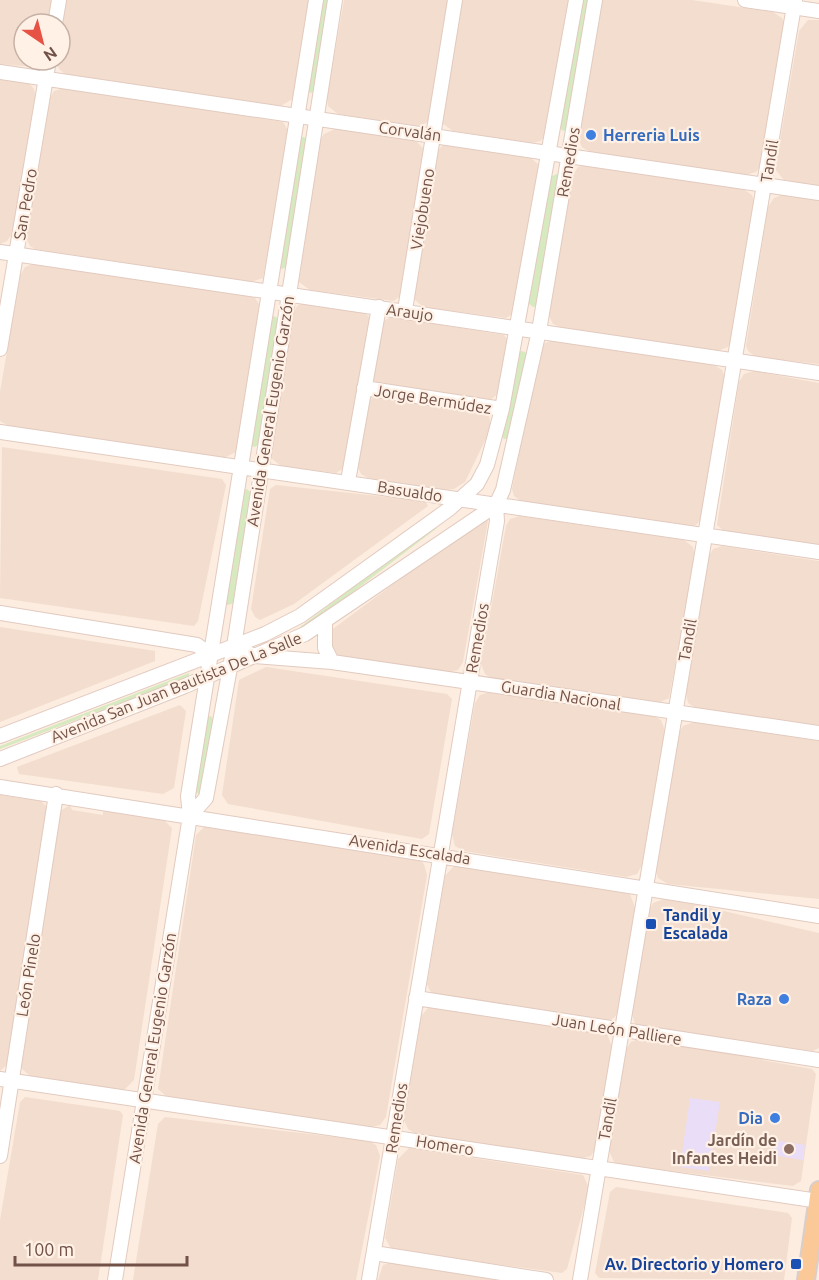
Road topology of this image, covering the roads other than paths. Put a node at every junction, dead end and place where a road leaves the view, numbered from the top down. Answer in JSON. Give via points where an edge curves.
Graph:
{"nodes":[{"id":1,"x":316,"y":0,"type":"edge"},
{"id":2,"x":335,"y":0,"type":"edge"},
{"id":3,"x":455,"y":0,"type":"edge"},
{"id":4,"x":576,"y":0,"type":"edge"},
{"id":5,"x":596,"y":0,"type":"edge"},
{"id":6,"x":745,"y":0,"type":"edge"},
{"id":7,"x":794,"y":4,"type":"edge"},
{"id":8,"x":819,"y":11,"type":"edge"},
{"id":9,"x":0,"y":72,"type":"edge"},
{"id":10,"x":47,"y":72,"type":"edge"},
{"id":11,"x":46,"y":78,"type":"junction"},
{"id":12,"x":298,"y":115,"type":"junction"},
{"id":13,"x":316,"y":117,"type":"junction"},
{"id":14,"x":434,"y":135,"type":"junction"},
{"id":15,"x":550,"y":151,"type":"junction"},
{"id":16,"x":570,"y":154,"type":"junction"},
{"id":17,"x":765,"y":185,"type":"junction"},
{"id":18,"x":819,"y":193,"type":"edge"},
{"id":19,"x":0,"y":252,"type":"edge"},
{"id":20,"x":16,"y":254,"type":"junction"},
{"id":21,"x":270,"y":290,"type":"junction"},
{"id":22,"x":289,"y":292,"type":"junction"},
{"id":23,"x":379,"y":307,"type":"junction"},
{"id":24,"x":405,"y":310,"type":"junction"},
{"id":25,"x":519,"y":328,"type":"junction"},
{"id":26,"x":539,"y":332,"type":"junction"},
{"id":27,"x":0,"y":349,"type":"edge"},
{"id":28,"x":736,"y":360,"type":"junction"},
{"id":29,"x":819,"y":373,"type":"edge"},
{"id":30,"x":364,"y":388,"type":"junction"},
{"id":31,"x":502,"y":409,"type":"junction"},
{"id":32,"x":0,"y":432,"type":"edge"},
{"id":33,"x":242,"y":467,"type":"junction"},
{"id":34,"x":261,"y":470,"type":"junction"},
{"id":35,"x":348,"y":481,"type":"junction"},
{"id":36,"x":461,"y":499,"type":"junction"},
{"id":37,"x":496,"y":505,"type":"junction"},
{"id":38,"x":705,"y":535,"type":"junction"},
{"id":39,"x":819,"y":552,"type":"edge"},
{"id":40,"x":0,"y":613,"type":"edge"},
{"id":41,"x":325,"y":621,"type":"junction"},
{"id":42,"x":234,"y":646,"type":"junction"},
{"id":43,"x":211,"y":655,"type":"junction"},
{"id":44,"x":254,"y":656,"type":"junction"},
{"id":45,"x":332,"y":662,"type":"junction"},
{"id":46,"x":229,"y":667,"type":"junction"},
{"id":47,"x":207,"y":676,"type":"junction"},
{"id":48,"x":470,"y":681,"type":"junction"},
{"id":49,"x":675,"y":712,"type":"junction"},
{"id":50,"x":819,"y":733,"type":"edge"},
{"id":51,"x":0,"y":736,"type":"edge"},
{"id":52,"x":0,"y":759,"type":"edge"},
{"id":53,"x":0,"y":787,"type":"edge"},
{"id":54,"x":56,"y":794,"type":"junction"},
{"id":55,"x":190,"y":816,"type":"junction"},
{"id":56,"x":439,"y":854,"type":"junction"},
{"id":57,"x":645,"y":887,"type":"junction"},
{"id":58,"x":819,"y":916,"type":"edge"},
{"id":59,"x":416,"y":998,"type":"junction"},
{"id":60,"x":622,"y":1030,"type":"junction"},
{"id":61,"x":819,"y":1060,"type":"edge"},
{"id":62,"x":6,"y":1080,"type":"edge"},
{"id":63,"x":143,"y":1100,"type":"junction"},
{"id":64,"x":393,"y":1137,"type":"junction"},
{"id":65,"x":0,"y":1156,"type":"edge"},
{"id":66,"x":598,"y":1168,"type":"junction"},
{"id":67,"x":818,"y":1197,"type":"edge"},
{"id":68,"x":374,"y":1253,"type":"junction"},
{"id":69,"x":115,"y":1280,"type":"edge"},
{"id":70,"x":369,"y":1280,"type":"edge"},
{"id":71,"x":546,"y":1280,"type":"edge"},
{"id":72,"x":580,"y":1280,"type":"edge"},
{"id":73,"x":806,"y":1280,"type":"edge"}],
"edges":[{"from":1,"to":12,"type":"street","name":"Avenida General Eugenio Garzón"},
{"from":2,"to":13,"type":"street","name":"Avenida General Eugenio Garzón"},
{"from":3,"to":14,"type":"street","name":"Viejobueno"},
{"from":4,"to":15,"type":"street","name":"Remedios"},
{"from":5,"to":16,"type":"street","name":"Remedios"},
{"from":6,"to":7,"type":"street"},
{"from":7,"to":8,"type":"street"},
{"from":7,"to":17,"type":"street","name":"Tandil"},
{"from":9,"to":11,"type":"street","name":"Corvalán"},
{"from":10,"to":11,"type":"street","name":"San Pedro"},
{"from":11,"to":12,"type":"street","name":"Corvalán"},
{"from":11,"to":20,"type":"street","name":"San Pedro"},
{"from":12,"to":13,"type":"street","name":"Corvalán"},
{"from":12,"to":21,"type":"street","name":"Avenida General Eugenio Garzón"},
{"from":13,"to":14,"type":"street","name":"Corvalán"},
{"from":13,"to":22,"type":"street","name":"Avenida General Eugenio Garzón"},
{"from":14,"to":15,"type":"street","name":"Corvalán"},
{"from":14,"to":24,"type":"street","name":"Viejobueno"},
{"from":15,"to":16,"type":"street","name":"Corvalán"},
{"from":15,"to":25,"type":"street","name":"Remedios"},
{"from":16,"to":17,"type":"street","name":"Corvalán"},
{"from":16,"to":26,"type":"street","name":"Remedios"},
{"from":17,"to":18,"type":"street","name":"Corvalán"},
{"from":17,"to":28,"type":"street","name":"Tandil"},
{"from":19,"to":20,"type":"street","name":"Araujo"},
{"from":20,"to":21,"type":"street","name":"Araujo"},
{"from":20,"to":27,"type":"street","name":"San Pedro"},
{"from":21,"to":22,"type":"street","name":"Araujo"},
{"from":21,"to":33,"type":"street","name":"Avenida General Eugenio Garzón"},
{"from":22,"to":23,"type":"street","name":"Araujo"},
{"from":22,"to":34,"type":"street","name":"Avenida General Eugenio Garzón"},
{"from":23,"to":24,"type":"street","name":"Araujo"},
{"from":23,"to":30,"type":"street"},
{"from":24,"to":25,"type":"street","name":"Araujo"},
{"from":25,"to":26,"type":"street","name":"Araujo"},
{"from":25,"to":31,"type":"street","name":"Remedios"},
{"from":26,"to":28,"type":"street","name":"Araujo"},
{"from":26,"to":37,"type":"street","name":"Remedios","via":[[503,490]]},
{"from":28,"to":29,"type":"street","name":"Araujo"},
{"from":28,"to":38,"type":"street","name":"Tandil"},
{"from":30,"to":31,"type":"street","name":"Jorge Bermúdez"},
{"from":30,"to":35,"type":"street"},
{"from":31,"to":36,"type":"street","name":"Remedios","via":[[487,465],[477,484]]},
{"from":32,"to":33,"type":"street","name":"Basualdo"},
{"from":33,"to":34,"type":"street","name":"Basualdo"},
{"from":33,"to":43,"type":"street","name":"Avenida General Eugenio Garzón"},
{"from":34,"to":35,"type":"street","name":"Basualdo"},
{"from":34,"to":42,"type":"street","name":"Avenida General Eugenio Garzón"},
{"from":35,"to":36,"type":"street","name":"Basualdo"},
{"from":36,"to":37,"type":"street","name":"Basualdo"},
{"from":36,"to":42,"type":"street","name":"Avenida San Juan Bautista De La Salle","via":[[300,616]]},
{"from":37,"to":38,"type":"street","name":"Basualdo"},
{"from":37,"to":41,"type":"street","name":"Avenida San Juan Bautista De La Salle"},
{"from":37,"to":48,"type":"street","name":"Remedios","via":[[497,521]]},
{"from":38,"to":39,"type":"street","name":"Basualdo"},
{"from":38,"to":49,"type":"street","name":"Tandil"},
{"from":40,"to":43,"type":"street","via":[[197,645]]},
{"from":41,"to":44,"type":"street","name":"Avenida San Juan Bautista De La Salle"},
{"from":41,"to":45,"type":"street","via":[[325,648]]},
{"from":42,"to":43,"type":"street","name":"Avenida San Juan Bautista De La Salle"},
{"from":42,"to":44,"type":"street","name":"Guardia Nacional"},
{"from":42,"to":46,"type":"street","name":"Avenida General Eugenio Garzón"},
{"from":43,"to":47,"type":"street","name":"Avenida General Eugenio Garzón"},
{"from":43,"to":51,"type":"street","name":"Avenida San Juan Bautista De La Salle"},
{"from":44,"to":45,"type":"street","name":"Guardia Nacional"},
{"from":44,"to":46,"type":"street","name":"Avenida San Juan Bautista De La Salle"},
{"from":45,"to":48,"type":"street","name":"Guardia Nacional"},
{"from":46,"to":47,"type":"street","name":"Avenida San Juan Bautista De La Salle"},
{"from":46,"to":55,"type":"street","name":"Avenida General Eugenio Garzón","via":[[206,798]]},
{"from":47,"to":52,"type":"street","name":"Avenida San Juan Bautista De La Salle"},
{"from":47,"to":55,"type":"street","name":"Avenida General Eugenio Garzón","via":[[188,796]]},
{"from":48,"to":49,"type":"street","name":"Guardia Nacional"},
{"from":48,"to":56,"type":"street","name":"Remedios"},
{"from":49,"to":50,"type":"street","name":"Guardia Nacional"},
{"from":49,"to":57,"type":"street","name":"Tandil"},
{"from":53,"to":54,"type":"street","name":"Avenida Escalada"},
{"from":54,"to":55,"type":"street","name":"Avenida Escalada"},
{"from":54,"to":62,"type":"street","name":"León Pinelo"},
{"from":55,"to":56,"type":"street","name":"Avenida Escalada"},
{"from":55,"to":63,"type":"street","name":"Avenida General Eugenio Garzón"},
{"from":56,"to":57,"type":"street","name":"Avenida Escalada"},
{"from":56,"to":59,"type":"street","name":"Remedios"},
{"from":57,"to":58,"type":"street","name":"Avenida Escalada"},
{"from":57,"to":60,"type":"street","name":"Tandil"},
{"from":59,"to":60,"type":"street","name":"Juan León Palliere"},
{"from":59,"to":64,"type":"street","name":"Remedios"},
{"from":60,"to":61,"type":"street","name":"Juan León Palliere"},
{"from":60,"to":66,"type":"street","name":"Tandil"},
{"from":62,"to":63,"type":"street","name":"Homero"},
{"from":62,"to":65,"type":"street","name":"León Pinelo"},
{"from":63,"to":64,"type":"street","name":"Homero"},
{"from":63,"to":69,"type":"street","name":"Avenida General Eugenio Garzón"},
{"from":64,"to":66,"type":"street","name":"Homero"},
{"from":64,"to":68,"type":"street","name":"Remedios"},
{"from":66,"to":67,"type":"street","name":"Homero"},
{"from":66,"to":72,"type":"street","name":"Tandil"},
{"from":67,"to":73,"type":"main road"},
{"from":68,"to":70,"type":"street","name":"Remedios"},
{"from":68,"to":71,"type":"street"}]}
